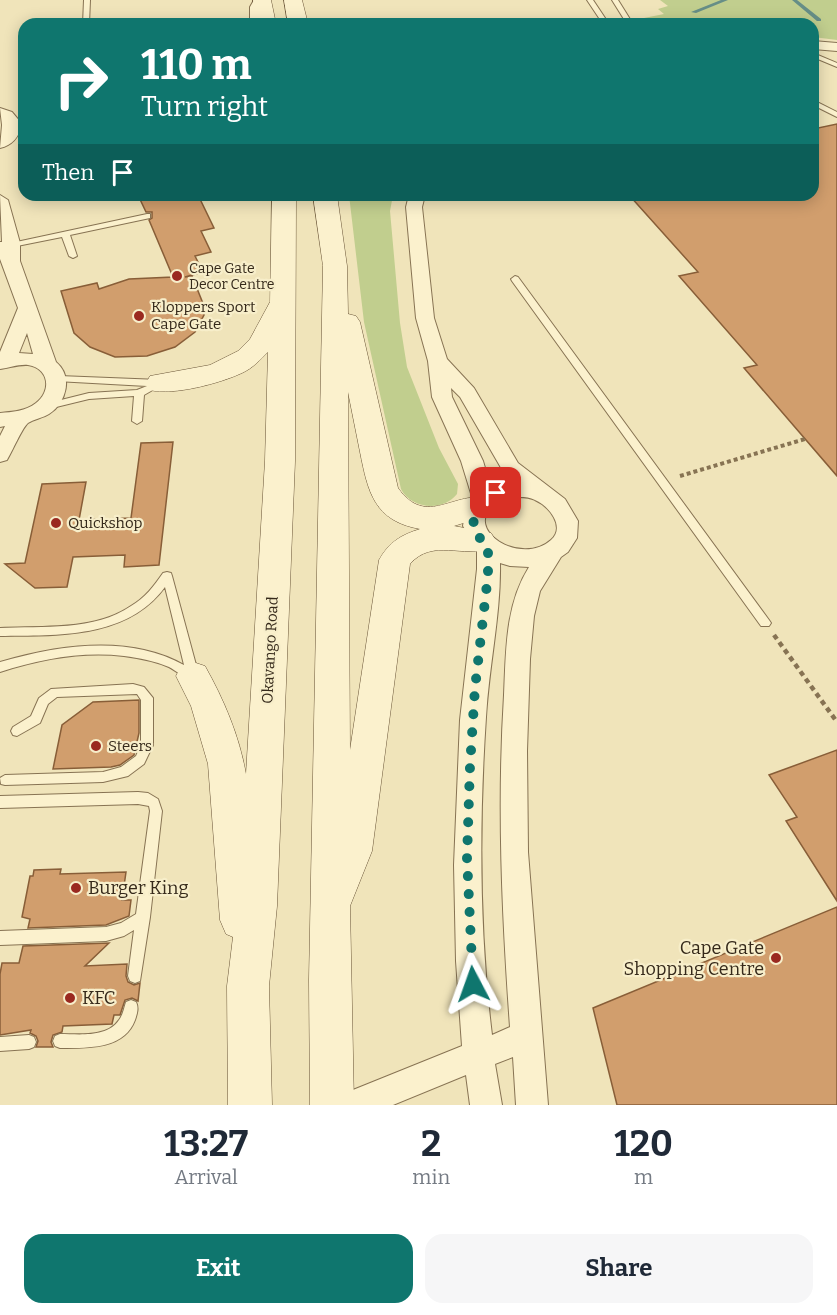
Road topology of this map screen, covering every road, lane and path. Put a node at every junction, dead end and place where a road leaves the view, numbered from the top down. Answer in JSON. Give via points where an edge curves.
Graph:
{"nodes":[{"id":1,"x":87,"y":0,"type":"edge"},
{"id":2,"x":257,"y":0,"type":"edge"},
{"id":3,"x":262,"y":0,"type":"edge"},
{"id":4,"x":293,"y":0,"type":"edge"},
{"id":5,"x":590,"y":0,"type":"edge"},
{"id":6,"x":615,"y":0,"type":"edge"},
{"id":7,"x":86,"y":18,"type":"edge"},
{"id":8,"x":253,"y":18,"type":"edge"},
{"id":9,"x":265,"y":18,"type":"edge"},
{"id":10,"x":297,"y":18,"type":"edge"},
{"id":11,"x":602,"y":18,"type":"edge"},
{"id":12,"x":626,"y":18,"type":"edge"},
{"id":13,"x":819,"y":46,"type":"edge"},
{"id":14,"x":837,"y":47,"type":"edge"},
{"id":15,"x":819,"y":58,"type":"edge"},
{"id":16,"x":837,"y":65,"type":"edge"},
{"id":17,"x":819,"y":106,"type":"edge"},
{"id":18,"x":8,"y":111,"type":"edge"},
{"id":19,"x":837,"y":116,"type":"edge"},
{"id":20,"x":18,"y":138,"type":"edge"},
{"id":21,"x":0,"y":142,"type":"edge"},
{"id":22,"x":0,"y":200,"type":"edge"},
{"id":23,"x":284,"y":201,"type":"edge"},
{"id":24,"x":326,"y":201,"type":"edge"},
{"id":25,"x":416,"y":201,"type":"edge"},
{"id":26,"x":147,"y":216,"type":"dead end"},
{"id":27,"x":65,"y":233,"type":"junction"},
{"id":28,"x":6,"y":250,"type":"edge"},
{"id":29,"x":73,"y":256,"type":"dead end"},
{"id":30,"x":335,"y":266,"type":"junction"},
{"id":31,"x":515,"y":279,"type":"dead end"},
{"id":32,"x":284,"y":290,"type":"junction"},
{"id":33,"x":27,"y":308,"type":"junction"},
{"id":34,"x":438,"y":361,"type":"junction"},
{"id":35,"x":3,"y":362,"type":"edge"},
{"id":36,"x":53,"y":372,"type":"junction"},
{"id":37,"x":150,"y":388,"type":"junction"},
{"id":38,"x":46,"y":406,"type":"junction"},
{"id":39,"x":10,"y":419,"type":"edge"},
{"id":40,"x":137,"y":421,"type":"dead end"},
{"id":41,"x":805,"y":439,"type":"dead end"},
{"id":42,"x":0,"y":455,"type":"edge"},
{"id":43,"x":662,"y":482,"type":"junction"},
{"id":44,"x":540,"y":493,"type":"junction"},
{"id":45,"x":482,"y":524,"type":"junction"},
{"id":46,"x":552,"y":552,"type":"junction"},
{"id":47,"x":765,"y":623,"type":"joint"},
{"id":48,"x":0,"y":632,"type":"edge"},
{"id":49,"x":0,"y":667,"type":"edge"},
{"id":50,"x":193,"y":676,"type":"junction"},
{"id":51,"x":837,"y":722,"type":"edge"},
{"id":52,"x":17,"y":731,"type":"dead end"},
{"id":53,"x":5,"y":780,"type":"dead end"},
{"id":54,"x":0,"y":802,"type":"edge"},
{"id":55,"x":330,"y":910,"type":"junction"},
{"id":56,"x":143,"y":917,"type":"junction"},
{"id":57,"x":0,"y":938,"type":"edge"},
{"id":58,"x":135,"y":976,"type":"dead end"},
{"id":59,"x":249,"y":1005,"type":"junction"},
{"id":60,"x":131,"y":1007,"type":"dead end"},
{"id":61,"x":526,"y":1036,"type":"junction"},
{"id":62,"x":60,"y":1041,"type":"dead end"},
{"id":63,"x":29,"y":1042,"type":"dead end"},
{"id":64,"x":0,"y":1044,"type":"edge"},
{"id":65,"x":477,"y":1055,"type":"junction"},
{"id":66,"x":250,"y":1105,"type":"edge"},
{"id":67,"x":332,"y":1105,"type":"edge"},
{"id":68,"x":354,"y":1105,"type":"edge"},
{"id":69,"x":486,"y":1105,"type":"edge"},
{"id":70,"x":532,"y":1105,"type":"edge"}],
"edges":[{"from":1,"to":7,"type":"lane"},
{"from":2,"to":8,"type":"lane"},
{"from":3,"to":9,"type":"main road"},
{"from":4,"to":10,"type":"main road"},
{"from":5,"to":11,"type":"lane"},
{"from":6,"to":12,"type":"lane"},
{"from":13,"to":14,"type":"street"},
{"from":15,"to":16,"type":"lane"},
{"from":17,"to":19,"type":"lane"},
{"from":18,"to":21,"type":"street","via":[[12,129]]},
{"from":20,"to":21,"type":"street"},
{"from":22,"to":28,"type":"street"},
{"from":23,"to":32,"type":"main road","name":"Okavango Road"},
{"from":24,"to":30,"type":"main road"},
{"from":25,"to":34,"type":"street","via":[[425,318]]},
{"from":26,"to":27,"type":"lane"},
{"from":27,"to":28,"type":"lane"},
{"from":27,"to":29,"type":"lane"},
{"from":28,"to":33,"type":"street"},
{"from":30,"to":45,"type":"main road","via":[[383,489],[390,502],[401,512],[416,517]]},
{"from":30,"to":55,"type":"main road"},
{"from":31,"to":43,"type":"lane"},
{"from":32,"to":37,"type":"main road","via":[[270,331],[249,357],[214,375]]},
{"from":32,"to":59,"type":"main road","name":"Okavango Road","via":[[280,461]]},
{"from":33,"to":35,"type":"street"},
{"from":33,"to":36,"type":"street"},
{"from":34,"to":44,"type":"street","via":[[467,393],[511,468]]},
{"from":34,"to":45,"type":"street","via":[[442,397],[472,461]]},
{"from":35,"to":36,"type":"street","via":[[32,360]]},
{"from":36,"to":37,"type":"lane"},
{"from":36,"to":38,"type":"street","via":[[58,388]]},
{"from":37,"to":38,"type":"lane"},
{"from":37,"to":40,"type":"lane"},
{"from":38,"to":39,"type":"street"},
{"from":39,"to":42,"type":"street"},
{"from":41,"to":43,"type":"path"},
{"from":43,"to":47,"type":"lane"},
{"from":44,"to":45,"type":"street","via":[[510,489],[496,493]]},
{"from":44,"to":46,"type":"street","via":[[554,500],[567,518],[567,533]]},
{"from":45,"to":46,"type":"street","via":[[502,556],[519,560]]},
{"from":45,"to":55,"type":"main road","via":[[460,537],[420,541],[400,552],[395,560],[353,851]]},
{"from":45,"to":65,"type":"street","via":[[488,575],[473,721],[467,858]]},
{"from":46,"to":61,"type":"street","via":[[533,579],[524,607],[514,740],[517,934]]},
{"from":47,"to":51,"type":"path"},
{"from":48,"to":50,"type":"lane","via":[[105,624],[137,609],[167,576]]},
{"from":49,"to":50,"type":"lane","via":[[26,657],[123,652],[158,657]]},
{"from":50,"to":59,"type":"main road","via":[[212,710],[228,768]]},
{"from":52,"to":53,"type":"lane","via":[[36,719],[43,701],[55,692],[133,688],[147,698],[147,745],[140,760],[124,772],[103,777]]},
{"from":54,"to":56,"type":"lane","via":[[138,798],[154,803]]},
{"from":55,"to":67,"type":"main road"},
{"from":56,"to":57,"type":"lane","via":[[106,934]]},
{"from":56,"to":58,"type":"lane"},
{"from":59,"to":66,"type":"main road","name":"Okavango Road"},
{"from":60,"to":62,"type":"lane","via":[[120,1033],[109,1038]]},
{"from":61,"to":65,"type":"street"},
{"from":61,"to":70,"type":"street"},
{"from":63,"to":64,"type":"lane"},
{"from":65,"to":68,"type":"street"},
{"from":65,"to":69,"type":"street"}]}
